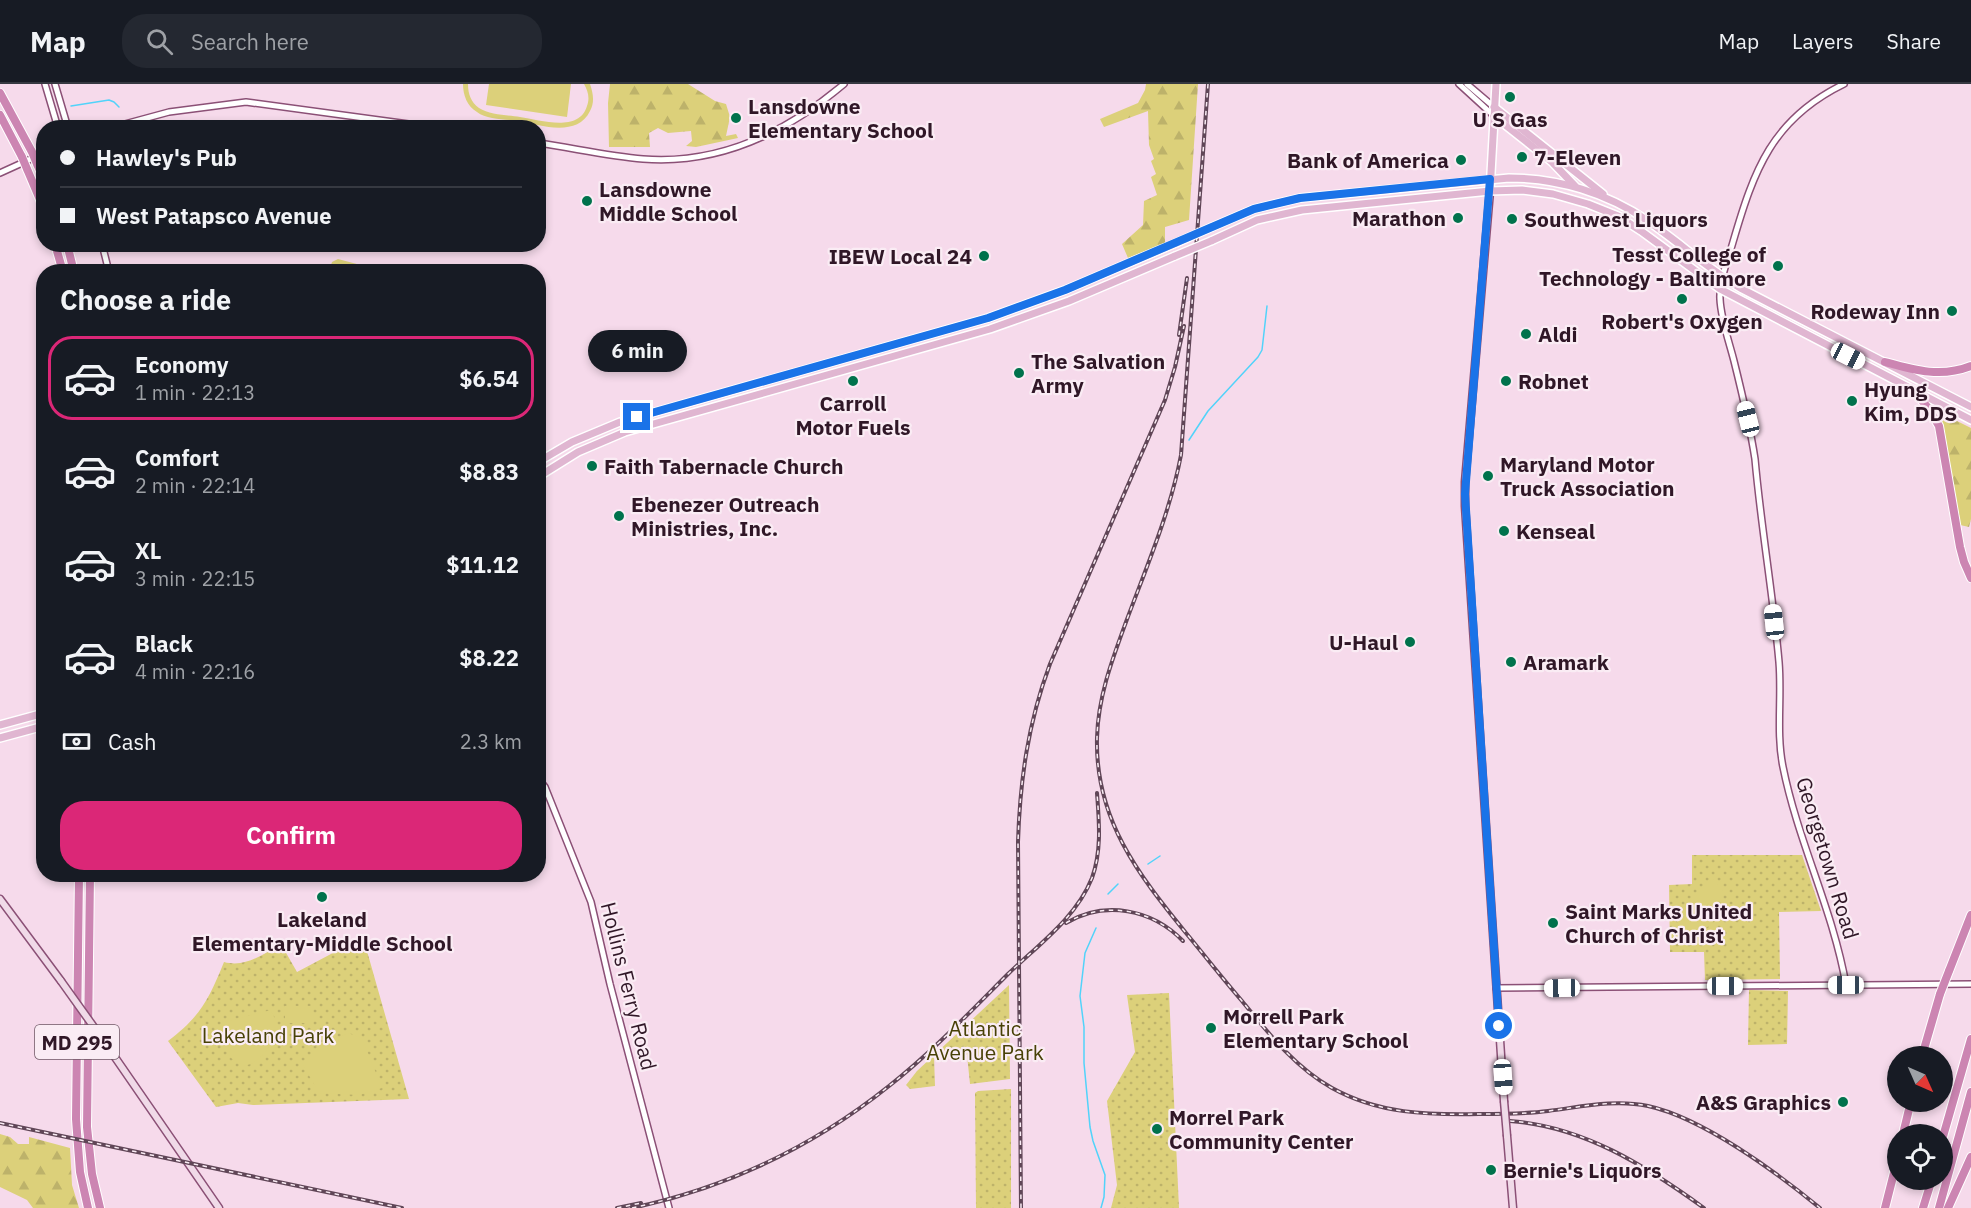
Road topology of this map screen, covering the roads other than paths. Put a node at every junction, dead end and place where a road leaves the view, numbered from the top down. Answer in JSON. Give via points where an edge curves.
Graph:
{"nodes":[{"id":1,"x":45,"y":84,"type":"edge"},
{"id":2,"x":55,"y":84,"type":"edge"},
{"id":3,"x":844,"y":84,"type":"edge"},
{"id":4,"x":1459,"y":84,"type":"edge"},
{"id":5,"x":1467,"y":84,"type":"edge"},
{"id":6,"x":1496,"y":84,"type":"edge"},
{"id":7,"x":1844,"y":84,"type":"edge"},
{"id":8,"x":0,"y":93,"type":"edge"},
{"id":9,"x":1494,"y":107,"type":"junction"},
{"id":10,"x":0,"y":116,"type":"edge"},
{"id":11,"x":1494,"y":116,"type":"junction"},
{"id":12,"x":56,"y":120,"type":"edge"},
{"id":13,"x":66,"y":120,"type":"edge"},
{"id":14,"x":138,"y":120,"type":"edge"},
{"id":15,"x":379,"y":120,"type":"edge"},
{"id":16,"x":546,"y":144,"type":"edge"},
{"id":17,"x":36,"y":157,"type":"edge"},
{"id":18,"x":36,"y":162,"type":"edge"},
{"id":19,"x":0,"y":173,"type":"edge"},
{"id":20,"x":1490,"y":179,"type":"junction"},
{"id":21,"x":1575,"y":186,"type":"junction"},
{"id":22,"x":36,"y":190,"type":"edge"},
{"id":23,"x":1490,"y":191,"type":"junction"},
{"id":24,"x":1572,"y":198,"type":"junction"},
{"id":25,"x":1610,"y":200,"type":"junction"},
{"id":26,"x":1722,"y":277,"type":"junction"},
{"id":27,"x":1720,"y":289,"type":"junction"},
{"id":28,"x":1885,"y":362,"type":"junction"},
{"id":29,"x":1971,"y":366,"type":"edge"},
{"id":30,"x":1914,"y":391,"type":"junction"},
{"id":31,"x":1971,"y":407,"type":"edge"},
{"id":32,"x":1971,"y":420,"type":"edge"},
{"id":33,"x":546,"y":457,"type":"edge"},
{"id":34,"x":546,"y":472,"type":"edge"},
{"id":35,"x":1971,"y":578,"type":"edge"},
{"id":36,"x":36,"y":715,"type":"edge"},
{"id":37,"x":0,"y":725,"type":"edge"},
{"id":38,"x":36,"y":728,"type":"edge"},
{"id":39,"x":0,"y":738,"type":"edge"},
{"id":40,"x":546,"y":790,"type":"edge"},
{"id":41,"x":79,"y":882,"type":"edge"},
{"id":42,"x":90,"y":882,"type":"edge"},
{"id":43,"x":0,"y":899,"type":"edge"},
{"id":44,"x":1971,"y":915,"type":"edge"},
{"id":45,"x":1971,"y":984,"type":"edge"},
{"id":46,"x":1846,"y":985,"type":"junction"},
{"id":47,"x":1496,"y":988,"type":"junction"},
{"id":48,"x":1971,"y":1039,"type":"edge"},
{"id":49,"x":1925,"y":1046,"type":"edge"},
{"id":50,"x":1971,"y":1092,"type":"edge"},
{"id":51,"x":1947,"y":1124,"type":"edge"},
{"id":52,"x":1971,"y":1157,"type":"edge"},
{"id":53,"x":1890,"y":1190,"type":"edge"},
{"id":54,"x":1929,"y":1190,"type":"edge"},
{"id":55,"x":1886,"y":1206,"type":"edge"},
{"id":56,"x":88,"y":1208,"type":"edge"},
{"id":57,"x":100,"y":1208,"type":"edge"},
{"id":58,"x":219,"y":1208,"type":"edge"},
{"id":59,"x":669,"y":1208,"type":"edge"},
{"id":60,"x":1513,"y":1208,"type":"edge"},
{"id":61,"x":1923,"y":1208,"type":"edge"},
{"id":62,"x":1939,"y":1208,"type":"edge"},
{"id":63,"x":1948,"y":1208,"type":"edge"}],
"edges":[{"from":1,"to":12,"type":"street"},
{"from":2,"to":13,"type":"street"},
{"from":3,"to":16,"type":"street","via":[[811,111],[772,133],[703,156],[642,159]]},
{"from":4,"to":11,"type":"street"},
{"from":5,"to":9,"type":"street"},
{"from":6,"to":9,"type":"main road"},
{"from":7,"to":26,"type":"street","name":"Georgetown Road","via":[[1801,112],[1769,149],[1751,182]]},
{"from":8,"to":18,"type":"highway","bridge":true},
{"from":9,"to":11,"type":"main road"},
{"from":9,"to":25,"type":"main road"},
{"from":10,"to":22,"type":"highway","bridge":true},
{"from":11,"to":20,"type":"main road"},
{"from":11,"to":21,"type":"main road","via":[[1552,162]]},
{"from":14,"to":15,"type":"street","via":[[170,111],[246,102]]},
{"from":17,"to":19,"type":"street"},
{"from":20,"to":21,"type":"main road","via":[[1523,178]]},
{"from":20,"to":23,"type":"main road"},
{"from":20,"to":33,"type":"main road","bridge":true,"via":[[1300,198],[1254,209],[1065,290],[988,318],[620,422]]},
{"from":21,"to":24,"type":"main road"},
{"from":21,"to":25,"type":"main road"},
{"from":23,"to":24,"type":"main road","via":[[1538,191]]},
{"from":23,"to":34,"type":"main road","bridge":true,"via":[[1302,210],[1257,220],[1069,301],[990,329],[625,432],[578,452]]},
{"from":23,"to":47,"type":"main road","via":[[1465,498]]},
{"from":24,"to":27,"type":"main road","via":[[1632,225]]},
{"from":25,"to":26,"type":"main road","via":[[1648,221]]},
{"from":26,"to":27,"type":"street","name":"Georgetown Road"},
{"from":26,"to":28,"type":"main road"},
{"from":27,"to":30,"type":"main road"},
{"from":27,"to":46,"type":"street","name":"Georgetown Road","via":[[1723,320],[1755,459],[1779,663],[1782,764]]},
{"from":28,"to":29,"type":"highway","via":[[1932,373]]},
{"from":28,"to":31,"type":"main road"},
{"from":30,"to":32,"type":"main road"},
{"from":30,"to":35,"type":"highway","via":[[1939,426],[1960,547]]},
{"from":36,"to":37,"type":"main road"},
{"from":38,"to":39,"type":"main road"},
{"from":40,"to":59,"type":"street","name":"Hollins Ferry Road","via":[[591,902]]},
{"from":41,"to":56,"type":"highway","number":"MD 295","via":[[76,1126]]},
{"from":42,"to":57,"type":"highway","number":"MD 295","via":[[87,1128]]},
{"from":43,"to":58,"type":"main road","bridge":true},
{"from":44,"to":49,"type":"highway","bridge":true,"via":[[1940,994]]},
{"from":45,"to":46,"type":"street"},
{"from":46,"to":47,"type":"street"},
{"from":47,"to":60,"type":"main road","bridge":true},
{"from":48,"to":51,"type":"highway"},
{"from":50,"to":62,"type":"highway"},
{"from":52,"to":63,"type":"highway"},
{"from":53,"to":55,"type":"highway"},
{"from":54,"to":61,"type":"highway"}]}
